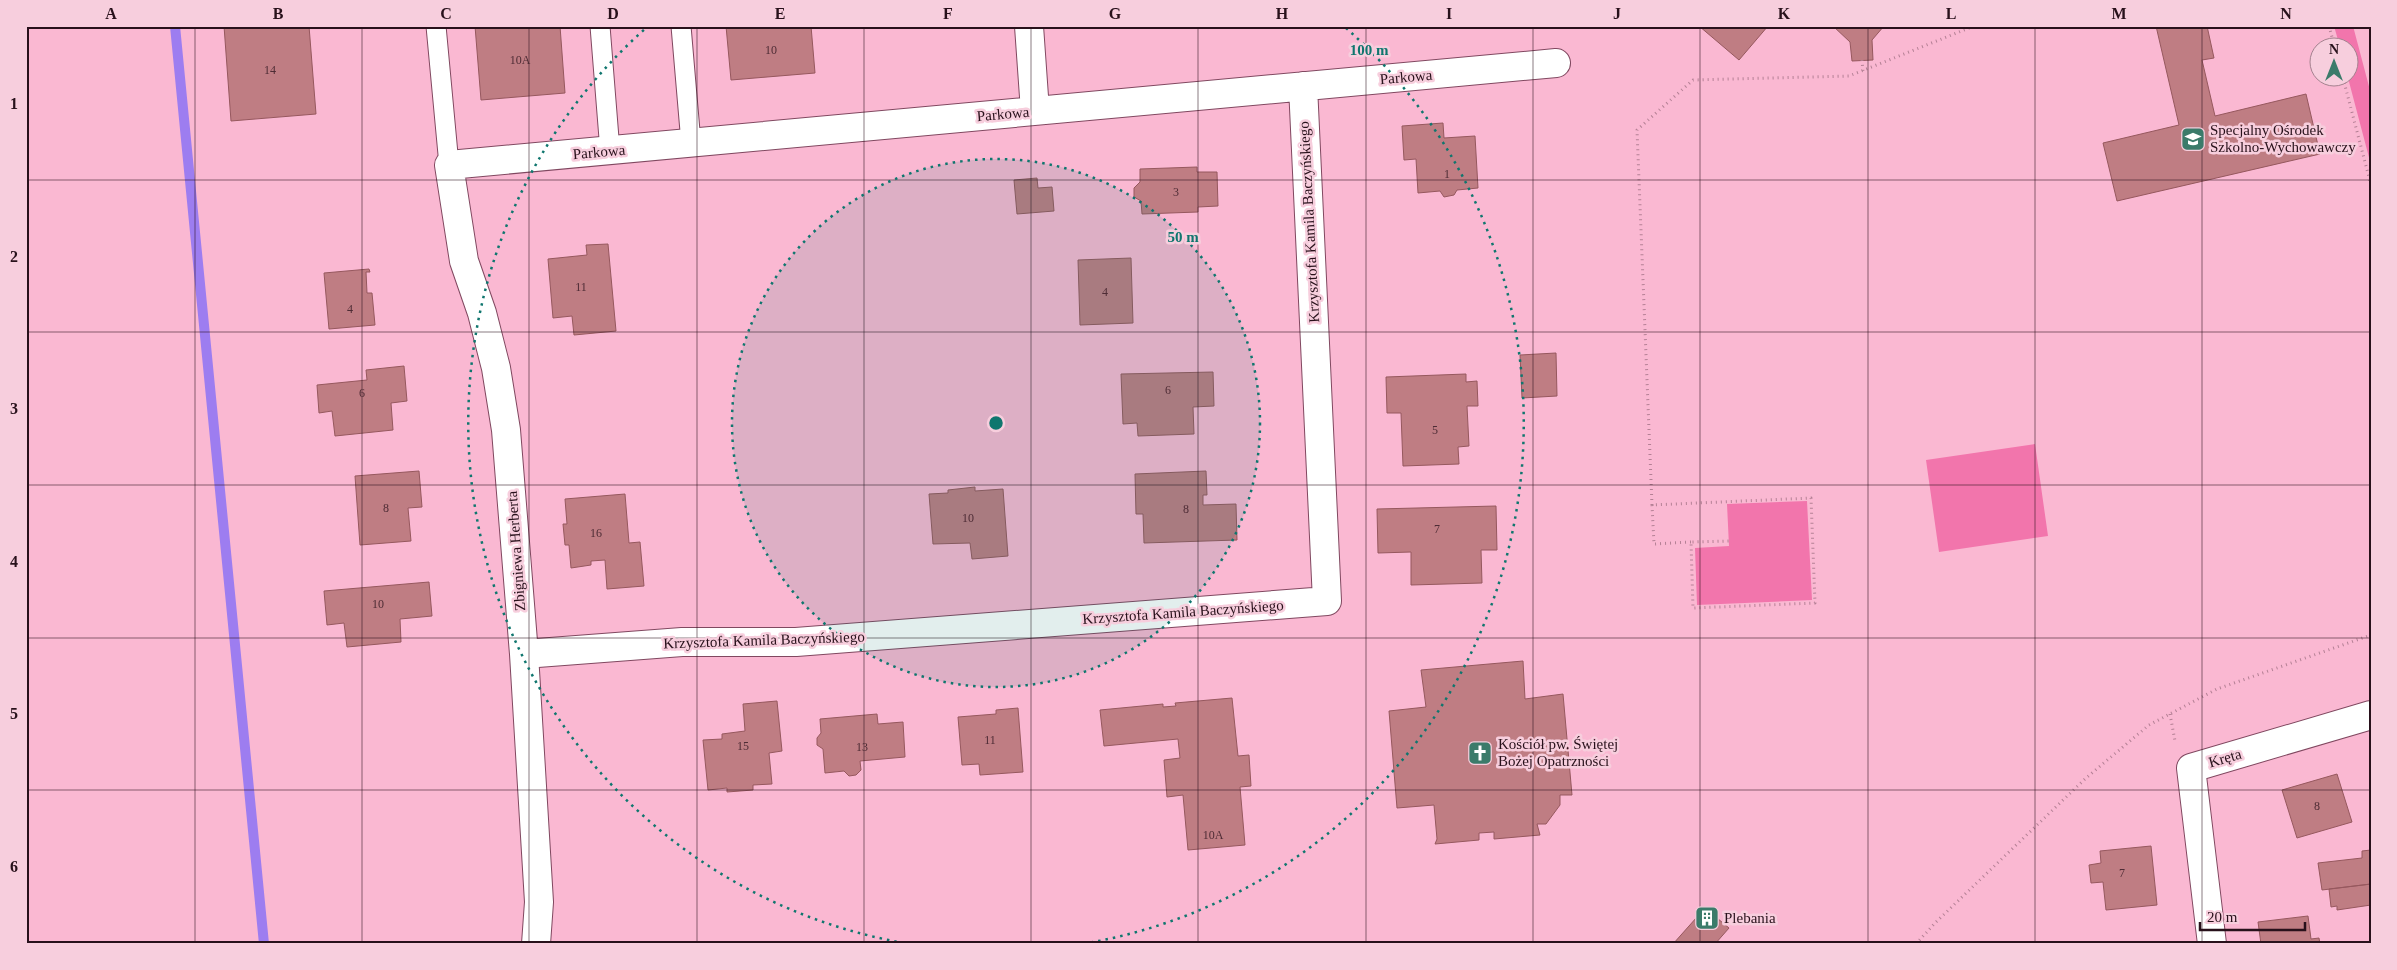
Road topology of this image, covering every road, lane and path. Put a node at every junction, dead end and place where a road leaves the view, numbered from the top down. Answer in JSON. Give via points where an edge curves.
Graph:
{"nodes":[{"id":1,"x":436,"y":26,"type":"edge"},
{"id":2,"x":600,"y":26,"type":"edge"},
{"id":3,"x":682,"y":26,"type":"edge"},
{"id":4,"x":1029,"y":26,"type":"edge"},
{"id":5,"x":1974,"y":26,"type":"edge"},
{"id":6,"x":1862,"y":60,"type":"dead end"},
{"id":7,"x":1556,"y":63,"type":"dead end"},
{"id":8,"x":1863,"y":72,"type":"junction"},
{"id":9,"x":1302,"y":86,"type":"junction"},
{"id":10,"x":2345,"y":88,"type":"edge"},
{"id":11,"x":1035,"y":112,"type":"junction"},
{"id":12,"x":691,"y":143,"type":"junction"},
{"id":13,"x":610,"y":151,"type":"junction"},
{"id":14,"x":450,"y":166,"type":"junction"},
{"id":15,"x":2371,"y":185,"type":"edge"},
{"id":16,"x":1652,"y":505,"type":"junction"},
{"id":17,"x":1729,"y":541,"type":"dead end"},
{"id":18,"x":1691,"y":542,"type":"junction"},
{"id":19,"x":2371,"y":634,"type":"edge"},
{"id":20,"x":524,"y":654,"type":"junction"},
{"id":21,"x":2371,"y":716,"type":"edge"},
{"id":22,"x":536,"y":944,"type":"edge"},
{"id":23,"x":1916,"y":944,"type":"edge"},
{"id":24,"x":2212,"y":944,"type":"edge"}],
"edges":[{"from":1,"to":14,"type":"lane"},
{"from":2,"to":13,"type":"lane"},
{"from":3,"to":12,"type":"lane"},
{"from":4,"to":11,"type":"street"},
{"from":5,"to":8,"type":"path"},
{"from":6,"to":8,"type":"path"},
{"from":7,"to":9,"type":"street","name":"Parkowa"},
{"from":8,"to":16,"type":"path","via":[[1849,76],[1693,80],[1637,130]]},
{"from":9,"to":11,"type":"street","name":"Parkowa"},
{"from":9,"to":20,"type":"street","name":"Krzysztofa Kamila Baczyńskiego","via":[[1328,601],[796,642],[682,642]]},
{"from":10,"to":15,"type":"path"},
{"from":11,"to":12,"type":"street","name":"Parkowa"},
{"from":12,"to":13,"type":"street","name":"Parkowa"},
{"from":13,"to":14,"type":"street","name":"Parkowa"},
{"from":14,"to":20,"type":"street","name":"Zbigniewa Herberta","via":[[464,261],[496,368],[506,430]]},
{"from":16,"to":18,"type":"path","via":[[1654,544]]},
{"from":16,"to":18,"type":"path","via":[[1811,498],[1814,603],[1693,608]]},
{"from":17,"to":18,"type":"path"},
{"from":19,"to":23,"type":"path","via":[[2217,688],[2149,725],[2086,778]]},
{"from":20,"to":22,"type":"street","name":"Zbigniewa Herberta","via":[[539,902]]},
{"from":21,"to":24,"type":"street","name":"Kręta","via":[[2191,768]]}]}
